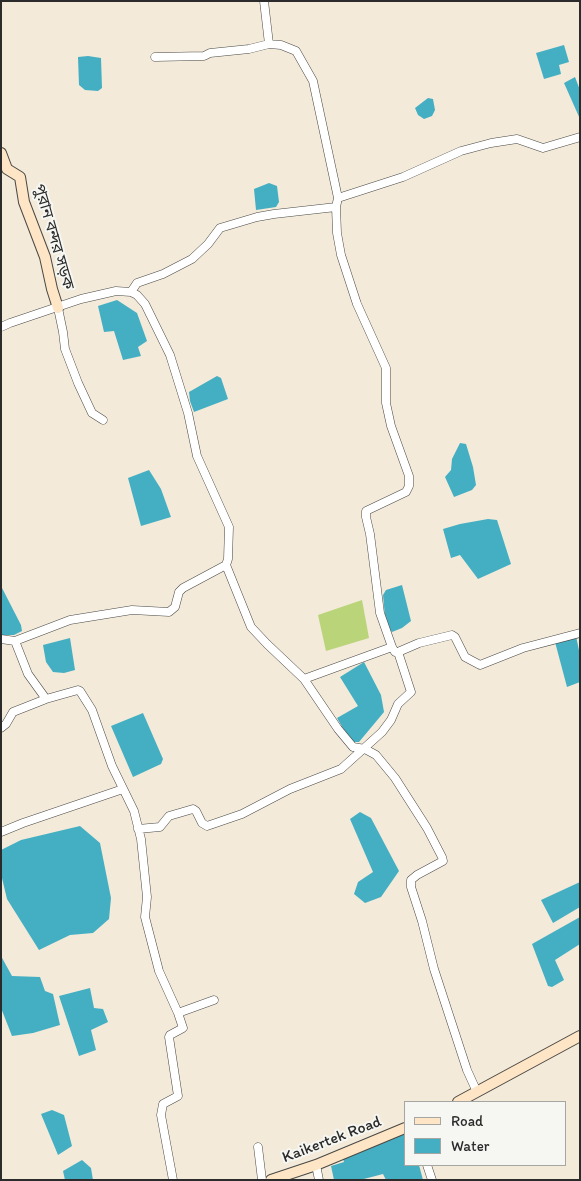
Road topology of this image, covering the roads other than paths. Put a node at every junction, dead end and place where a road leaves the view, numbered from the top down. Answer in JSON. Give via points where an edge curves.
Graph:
{"nodes":[{"id":1,"x":264,"y":1,"type":"edge"},
{"id":2,"x":269,"y":44,"type":"junction"},
{"id":3,"x":155,"y":57,"type":"dead end"},
{"id":4,"x":580,"y":136,"type":"edge"},
{"id":5,"x":1,"y":154,"type":"edge"},
{"id":6,"x":338,"y":198,"type":"junction"},
{"id":7,"x":336,"y":207,"type":"junction"},
{"id":8,"x":131,"y":292,"type":"junction"},
{"id":9,"x":58,"y":308,"type":"junction"},
{"id":10,"x":1,"y":327,"type":"edge"},
{"id":11,"x":103,"y":420,"type":"dead end"},
{"id":12,"x":226,"y":565,"type":"junction"},
{"id":13,"x":580,"y":633,"type":"edge"},
{"id":14,"x":1,"y":639,"type":"edge"},
{"id":15,"x":16,"y":641,"type":"junction"},
{"id":16,"x":395,"y":650,"type":"junction"},
{"id":17,"x":304,"y":679,"type":"junction"},
{"id":18,"x":46,"y":699,"type":"junction"},
{"id":19,"x":1,"y":728,"type":"edge"},
{"id":20,"x":365,"y":749,"type":"junction"},
{"id":21,"x":123,"y":789,"type":"junction"},
{"id":22,"x":138,"y":829,"type":"junction"},
{"id":23,"x":1,"y":832,"type":"edge"},
{"id":24,"x":214,"y":1000,"type":"dead end"},
{"id":25,"x":178,"y":1013,"type":"junction"},
{"id":26,"x":580,"y":1036,"type":"edge"},
{"id":27,"x":478,"y":1092,"type":"junction"},
{"id":28,"x":460,"y":1101,"type":"edge"},
{"id":29,"x":404,"y":1128,"type":"edge"},
{"id":30,"x":258,"y":1147,"type":"dead end"},
{"id":31,"x":316,"y":1165,"type":"junction"},
{"id":32,"x":427,"y":1166,"type":"edge"},
{"id":33,"x":174,"y":1180,"type":"edge"},
{"id":34,"x":262,"y":1180,"type":"edge"},
{"id":35,"x":271,"y":1180,"type":"edge"},
{"id":36,"x":319,"y":1180,"type":"edge"},
{"id":37,"x":432,"y":1180,"type":"edge"}],
"edges":[{"from":1,"to":2,"type":"street"},
{"from":2,"to":3,"type":"street","via":[[210,52],[204,56]]},
{"from":2,"to":6,"type":"street","via":[[287,46],[296,51],[313,81]]},
{"from":4,"to":6,"type":"street","via":[[543,148],[517,139],[491,143],[461,151],[403,177]]},
{"from":5,"to":9,"type":"main road","name":"পুরান বন্দর সড়ক","via":[[7,169],[20,177],[24,202],[45,257]]},
{"from":6,"to":7,"type":"street"},
{"from":7,"to":8,"type":"street","via":[[265,215],[220,228],[192,259],[137,283]]},
{"from":7,"to":16,"type":"street","via":[[341,255],[357,304],[386,368],[386,403],[409,476],[406,492],[366,511],[380,613]]},
{"from":8,"to":9,"type":"street","via":[[116,291]]},
{"from":8,"to":12,"type":"street","via":[[145,304],[170,355],[197,456],[229,528]]},
{"from":9,"to":10,"type":"street"},
{"from":9,"to":11,"type":"street","via":[[65,349],[78,383],[92,412]]},
{"from":12,"to":15,"type":"street","via":[[183,588],[175,607],[169,612],[132,610],[70,620]]},
{"from":12,"to":17,"type":"street","via":[[251,626]]},
{"from":13,"to":16,"type":"street","via":[[523,648],[480,665],[466,657],[452,635]]},
{"from":14,"to":15,"type":"street"},
{"from":15,"to":18,"type":"street","via":[[28,674]]},
{"from":16,"to":17,"type":"street"},
{"from":16,"to":20,"type":"street","via":[[411,692],[398,704],[391,720]]},
{"from":17,"to":20,"type":"street","via":[[353,747]]},
{"from":18,"to":19,"type":"street","via":[[13,712]]},
{"from":18,"to":21,"type":"street","via":[[80,691],[92,710]]},
{"from":20,"to":22,"type":"street","via":[[341,769],[290,789],[242,814],[207,826],[196,811],[189,810],[169,816],[160,827]]},
{"from":20,"to":27,"type":"street","via":[[376,755],[395,778],[442,857],[443,861],[412,880],[410,887],[467,1070]]},
{"from":21,"to":22,"type":"street","via":[[134,811]]},
{"from":21,"to":23,"type":"street"},
{"from":22,"to":25,"type":"street","via":[[147,897],[145,917],[159,971]]},
{"from":24,"to":25,"type":"street"},
{"from":25,"to":33,"type":"street","via":[[183,1028],[170,1035],[169,1040],[178,1096],[163,1104],[161,1115]]},
{"from":26,"to":27,"type":"main road"},
{"from":27,"to":28,"type":"main road"},
{"from":29,"to":31,"type":"main road","name":"Kaikertek Road"},
{"from":30,"to":34,"type":"street"},
{"from":31,"to":35,"type":"main road","name":"Kaikertek Road"},
{"from":31,"to":36,"type":"street"},
{"from":32,"to":37,"type":"street"}]}
